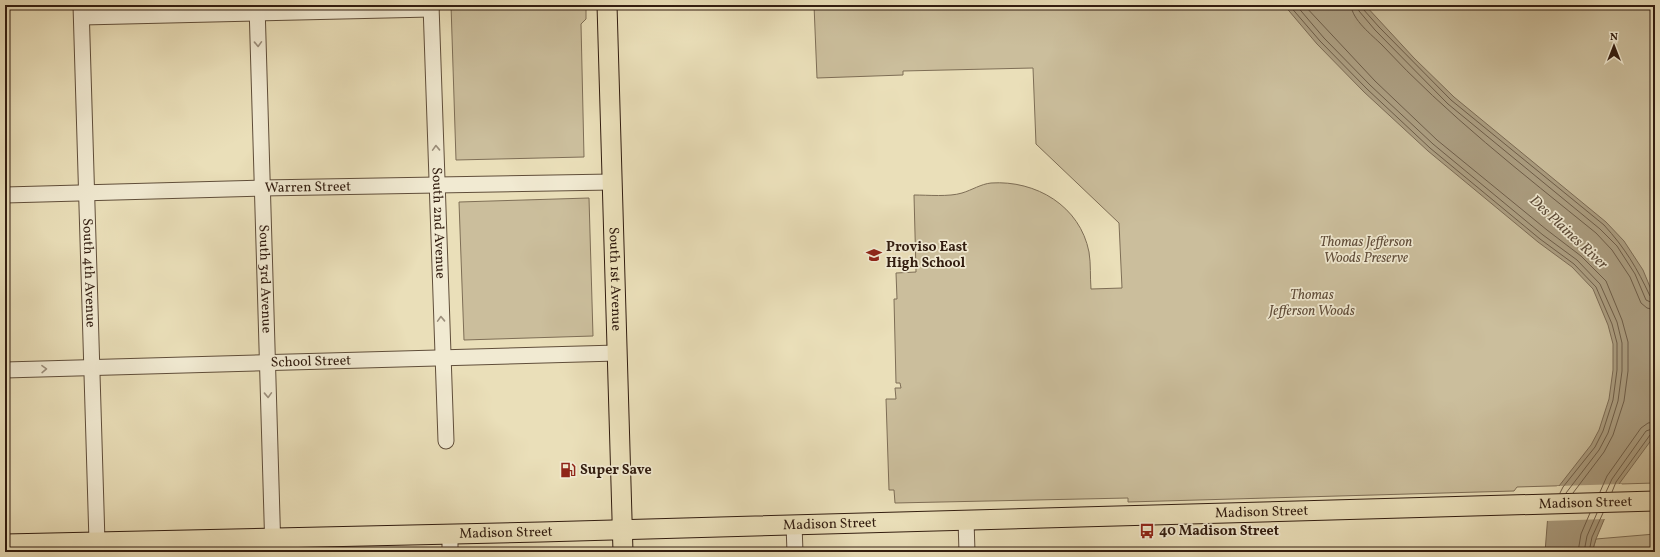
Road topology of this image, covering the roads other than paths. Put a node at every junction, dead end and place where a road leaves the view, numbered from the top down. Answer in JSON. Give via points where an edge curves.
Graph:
{"nodes":[{"id":1,"x":607,"y":5,"type":"edge"},
{"id":2,"x":431,"y":7,"type":"edge"},
{"id":3,"x":257,"y":9,"type":"edge"},
{"id":4,"x":82,"y":11,"type":"edge"},
{"id":5,"x":612,"y":182,"type":"junction"},
{"id":6,"x":437,"y":185,"type":"junction"},
{"id":7,"x":262,"y":188,"type":"junction"},
{"id":8,"x":87,"y":192,"type":"junction"},
{"id":9,"x":5,"y":194,"type":"edge"},
{"id":10,"x":617,"y":353,"type":"junction"},
{"id":11,"x":443,"y":358,"type":"junction"},
{"id":12,"x":267,"y":363,"type":"junction"},
{"id":13,"x":92,"y":368,"type":"junction"},
{"id":14,"x":5,"y":370,"type":"edge"},
{"id":15,"x":446,"y":441,"type":"dead end"},
{"id":16,"x":1649,"y":501,"type":"edge"},
{"id":17,"x":966,"y":520,"type":"junction"},
{"id":18,"x":794,"y":525,"type":"junction"},
{"id":19,"x":623,"y":529,"type":"junction"},
{"id":20,"x":97,"y":542,"type":"junction"},
{"id":21,"x":450,"y":543,"type":"edge"},
{"id":22,"x":5,"y":544,"type":"edge"},
{"id":23,"x":272,"y":545,"type":"edge"},
{"id":24,"x":623,"y":552,"type":"edge"},
{"id":25,"x":795,"y":552,"type":"edge"},
{"id":26,"x":967,"y":552,"type":"edge"}],
"edges":[{"from":1,"to":5,"type":"main road","name":"South 1st Avenue"},
{"from":2,"to":3,"type":"street"},
{"from":6,"to":2,"type":"street","name":"South 2nd Avenue","one_way":true},
{"from":3,"to":4,"type":"street"},
{"from":3,"to":7,"type":"street","name":"South 3rd Avenue","one_way":true},
{"from":4,"to":8,"type":"street","name":"South 4th Avenue"},
{"from":5,"to":6,"type":"street","name":"Warren Street"},
{"from":5,"to":10,"type":"main road","name":"South 1st Avenue"},
{"from":6,"to":7,"type":"street","name":"Warren Street"},
{"from":11,"to":6,"type":"street","name":"South 2nd Avenue","one_way":true},
{"from":7,"to":8,"type":"street","name":"Warren Street"},
{"from":7,"to":12,"type":"street","name":"South 3rd Avenue"},
{"from":8,"to":9,"type":"street","name":"Warren Street"},
{"from":8,"to":13,"type":"street","name":"South 4th Avenue"},
{"from":10,"to":11,"type":"street","name":"School Street"},
{"from":10,"to":19,"type":"main road","name":"South 1st Avenue"},
{"from":11,"to":12,"type":"street","name":"School Street"},
{"from":11,"to":15,"type":"street","name":"South 2nd Avenue"},
{"from":12,"to":13,"type":"street","name":"School Street"},
{"from":12,"to":23,"type":"street","name":"South 3rd Avenue","one_way":true},
{"from":14,"to":13,"type":"street","name":"School Street","one_way":true},
{"from":13,"to":20,"type":"street","name":"South 4th Avenue"},
{"from":16,"to":17,"type":"main road","name":"Madison Street"},
{"from":17,"to":18,"type":"main road","name":"Madison Street"},
{"from":17,"to":26,"type":"street"},
{"from":18,"to":19,"type":"main road","name":"Madison Street"},
{"from":18,"to":25,"type":"street"},
{"from":19,"to":21,"type":"main road","name":"Madison Street"},
{"from":19,"to":24,"type":"main road","name":"South 1st Avenue"},
{"from":20,"to":22,"type":"main road","name":"Madison Street"},
{"from":20,"to":23,"type":"main road","name":"Madison Street"},
{"from":21,"to":23,"type":"main road","name":"Madison Street"}]}
